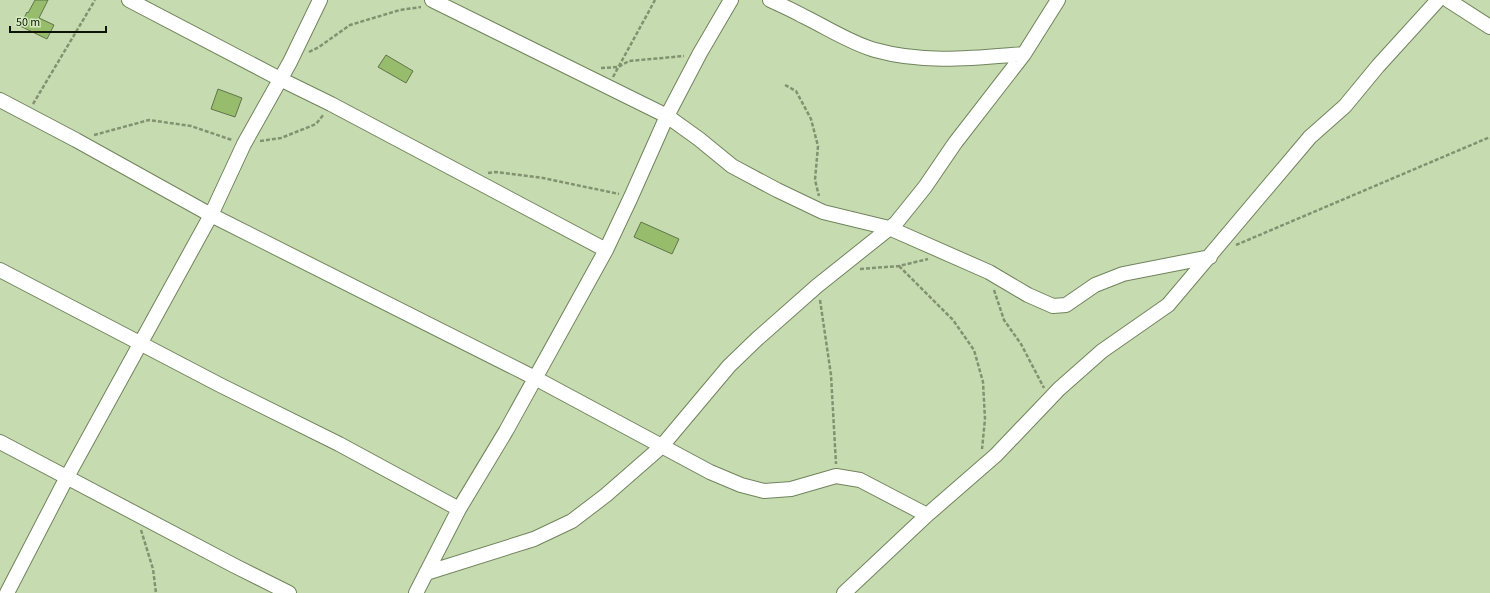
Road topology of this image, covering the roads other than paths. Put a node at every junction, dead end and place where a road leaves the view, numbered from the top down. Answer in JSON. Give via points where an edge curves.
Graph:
{"nodes":[{"id":1,"x":129,"y":0,"type":"edge"},
{"id":2,"x":320,"y":0,"type":"edge"},
{"id":3,"x":731,"y":0,"type":"edge"},
{"id":4,"x":770,"y":0,"type":"edge"},
{"id":5,"x":1058,"y":0,"type":"edge"},
{"id":6,"x":1438,"y":0,"type":"edge"},
{"id":7,"x":1448,"y":0,"type":"edge"},
{"id":8,"x":437,"y":2,"type":"edge"},
{"id":9,"x":1490,"y":27,"type":"edge"},
{"id":10,"x":1024,"y":54,"type":"junction"},
{"id":11,"x":280,"y":79,"type":"junction"},
{"id":12,"x":0,"y":100,"type":"edge"},
{"id":13,"x":667,"y":116,"type":"junction"},
{"id":14,"x":211,"y":215,"type":"junction"},
{"id":15,"x":889,"y":228,"type":"junction"},
{"id":16,"x":606,"y":250,"type":"junction"},
{"id":17,"x":1210,"y":257,"type":"junction"},
{"id":18,"x":0,"y":270,"type":"edge"},
{"id":19,"x":140,"y":344,"type":"junction"},
{"id":20,"x":536,"y":378,"type":"junction"},
{"id":21,"x":0,"y":442,"type":"edge"},
{"id":22,"x":661,"y":447,"type":"junction"},
{"id":23,"x":68,"y":477,"type":"junction"},
{"id":24,"x":459,"y":509,"type":"junction"},
{"id":25,"x":927,"y":515,"type":"junction"},
{"id":26,"x":426,"y":572,"type":"junction"},
{"id":27,"x":7,"y":593,"type":"edge"},
{"id":28,"x":289,"y":593,"type":"edge"},
{"id":29,"x":416,"y":593,"type":"edge"},
{"id":30,"x":844,"y":593,"type":"edge"}],
"edges":[{"from":1,"to":11,"type":"street"},
{"from":2,"to":11,"type":"street"},
{"from":3,"to":13,"type":"street"},
{"from":4,"to":10,"type":"street","via":[[874,50],[916,58],[947,60]]},
{"from":5,"to":10,"type":"street"},
{"from":6,"to":17,"type":"street","via":[[1345,106],[1310,137]]},
{"from":7,"to":9,"type":"street"},
{"from":8,"to":13,"type":"street"},
{"from":10,"to":15,"type":"street","via":[[955,143],[925,187]]},
{"from":11,"to":14,"type":"street","via":[[244,144]]},
{"from":11,"to":16,"type":"street"},
{"from":12,"to":14,"type":"street"},
{"from":13,"to":15,"type":"street","via":[[732,166],[823,212]]},
{"from":13,"to":16,"type":"street"},
{"from":14,"to":19,"type":"street"},
{"from":14,"to":20,"type":"street"},
{"from":15,"to":17,"type":"street","via":[[989,272],[1028,295],[1053,306],[1066,305],[1095,285],[1123,274]]},
{"from":15,"to":22,"type":"street","via":[[757,339],[729,366]]},
{"from":16,"to":20,"type":"street"},
{"from":17,"to":25,"type":"street","via":[[1168,305],[1102,351],[1059,389],[996,455]]},
{"from":18,"to":19,"type":"street"},
{"from":19,"to":23,"type":"street"},
{"from":19,"to":24,"type":"street","via":[[339,444]]},
{"from":20,"to":22,"type":"street"},
{"from":20,"to":24,"type":"street"},
{"from":21,"to":23,"type":"street"},
{"from":22,"to":25,"type":"street","via":[[741,485],[764,490],[790,489],[836,476],[860,480]]},
{"from":22,"to":26,"type":"street","via":[[572,521],[534,539]]},
{"from":23,"to":27,"type":"street"},
{"from":23,"to":28,"type":"street"},
{"from":24,"to":26,"type":"street"},
{"from":25,"to":30,"type":"street"},
{"from":26,"to":29,"type":"street"}]}
